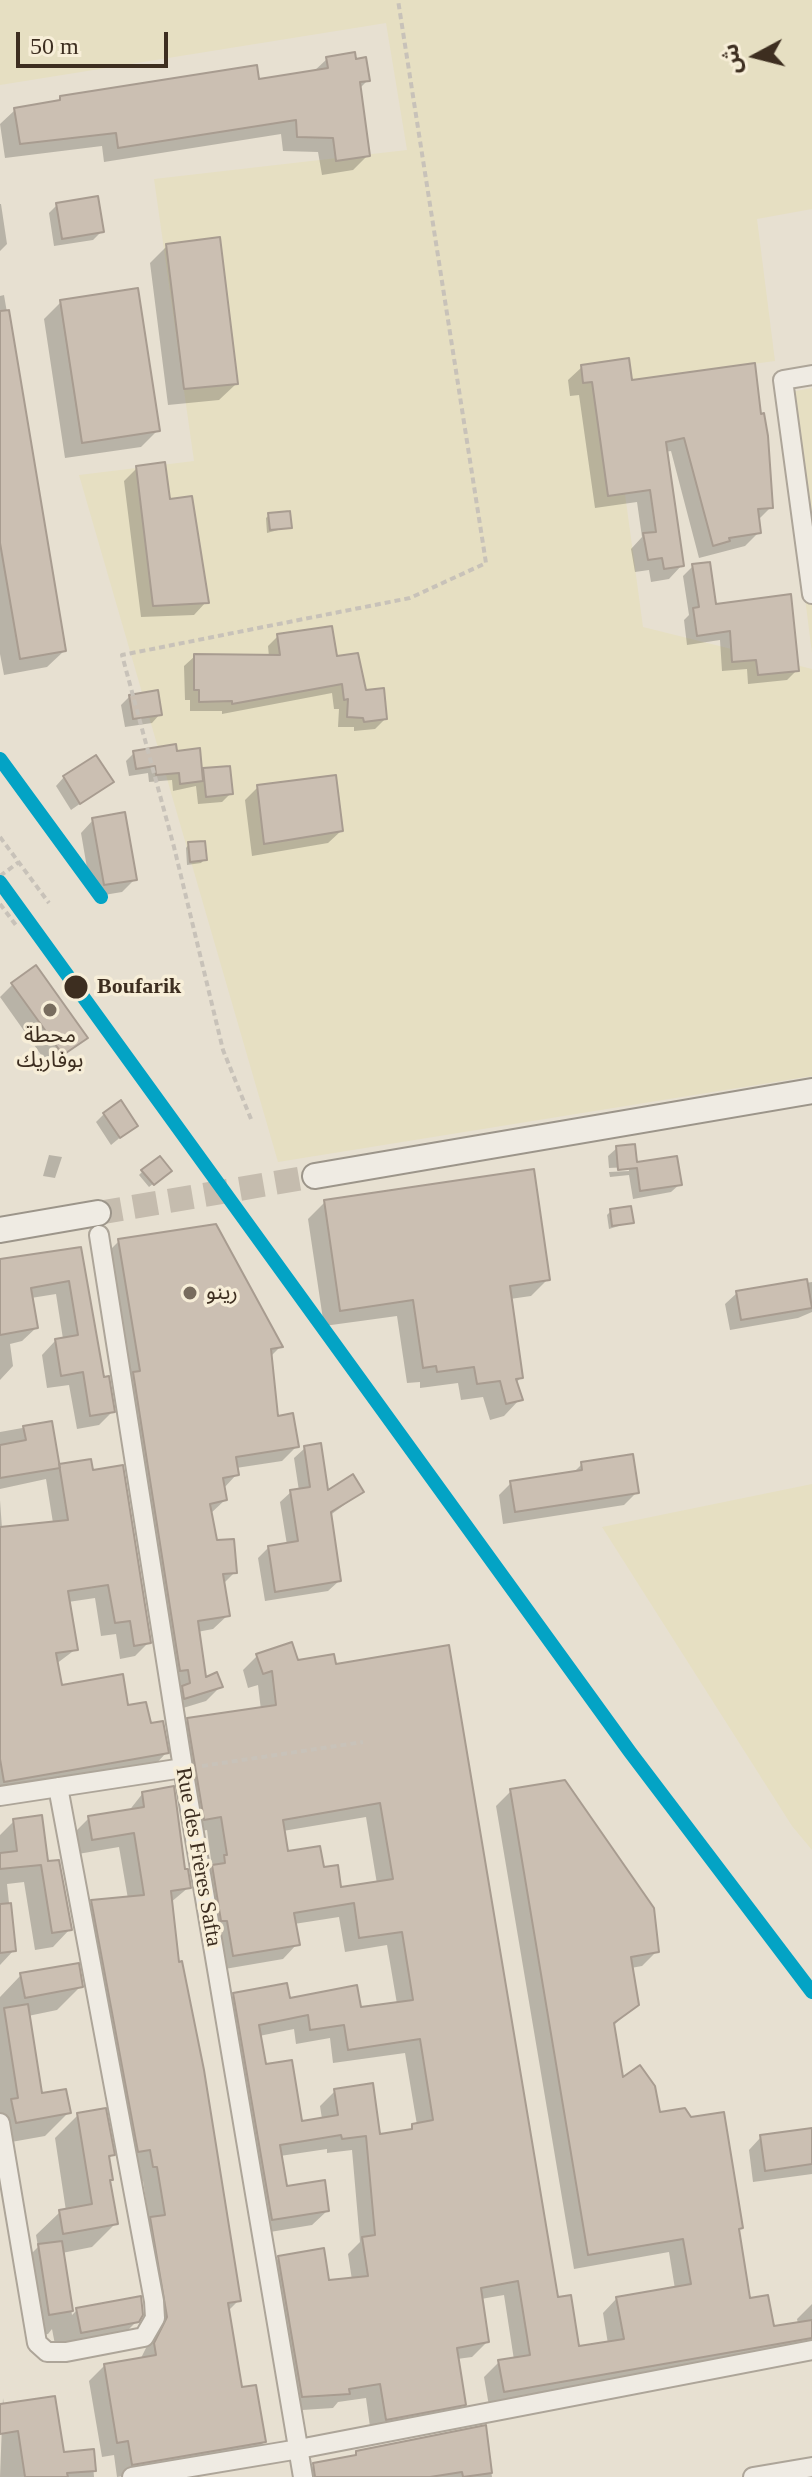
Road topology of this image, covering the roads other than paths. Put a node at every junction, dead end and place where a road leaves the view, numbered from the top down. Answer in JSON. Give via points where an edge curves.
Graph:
{"nodes":[{"id":1,"x":812,"y":375,"type":"edge"},
{"id":2,"x":812,"y":594,"type":"edge"},
{"id":3,"x":812,"y":1091,"type":"edge"},
{"id":4,"x":315,"y":1176,"type":"tunnel mouth"},
{"id":5,"x":98,"y":1224,"type":"joint"},
{"id":6,"x":0,"y":1230,"type":"edge"},
{"id":7,"x":183,"y":1768,"type":"junction"},
{"id":8,"x":58,"y":1787,"type":"junction"},
{"id":9,"x":0,"y":1796,"type":"edge"},
{"id":10,"x":0,"y":2123,"type":"edge"},
{"id":11,"x":812,"y":2350,"type":"edge"},
{"id":12,"x":299,"y":2449,"type":"junction"},
{"id":13,"x":812,"y":2467,"type":"edge"},
{"id":14,"x":132,"y":2477,"type":"edge"},
{"id":15,"x":303,"y":2477,"type":"edge"},
{"id":16,"x":753,"y":2477,"type":"edge"}],
"edges":[{"from":1,"to":2,"type":"street","via":[[783,380]]},
{"from":3,"to":4,"type":"main road"},
{"from":5,"to":6,"type":"main road"},
{"from":5,"to":7,"type":"street","name":"Rue des Frères Safta"},
{"from":7,"to":8,"type":"street"},
{"from":7,"to":12,"type":"street","name":"Rue des Frères Safta"},
{"from":8,"to":9,"type":"street"},
{"from":8,"to":10,"type":"street","via":[[154,2301],[155,2318],[144,2337],[66,2352],[47,2352],[37,2343]]},
{"from":11,"to":12,"type":"street"},
{"from":12,"to":14,"type":"street"},
{"from":12,"to":15,"type":"street","name":"Rue des Frères Safta"},
{"from":13,"to":16,"type":"street"}]}
